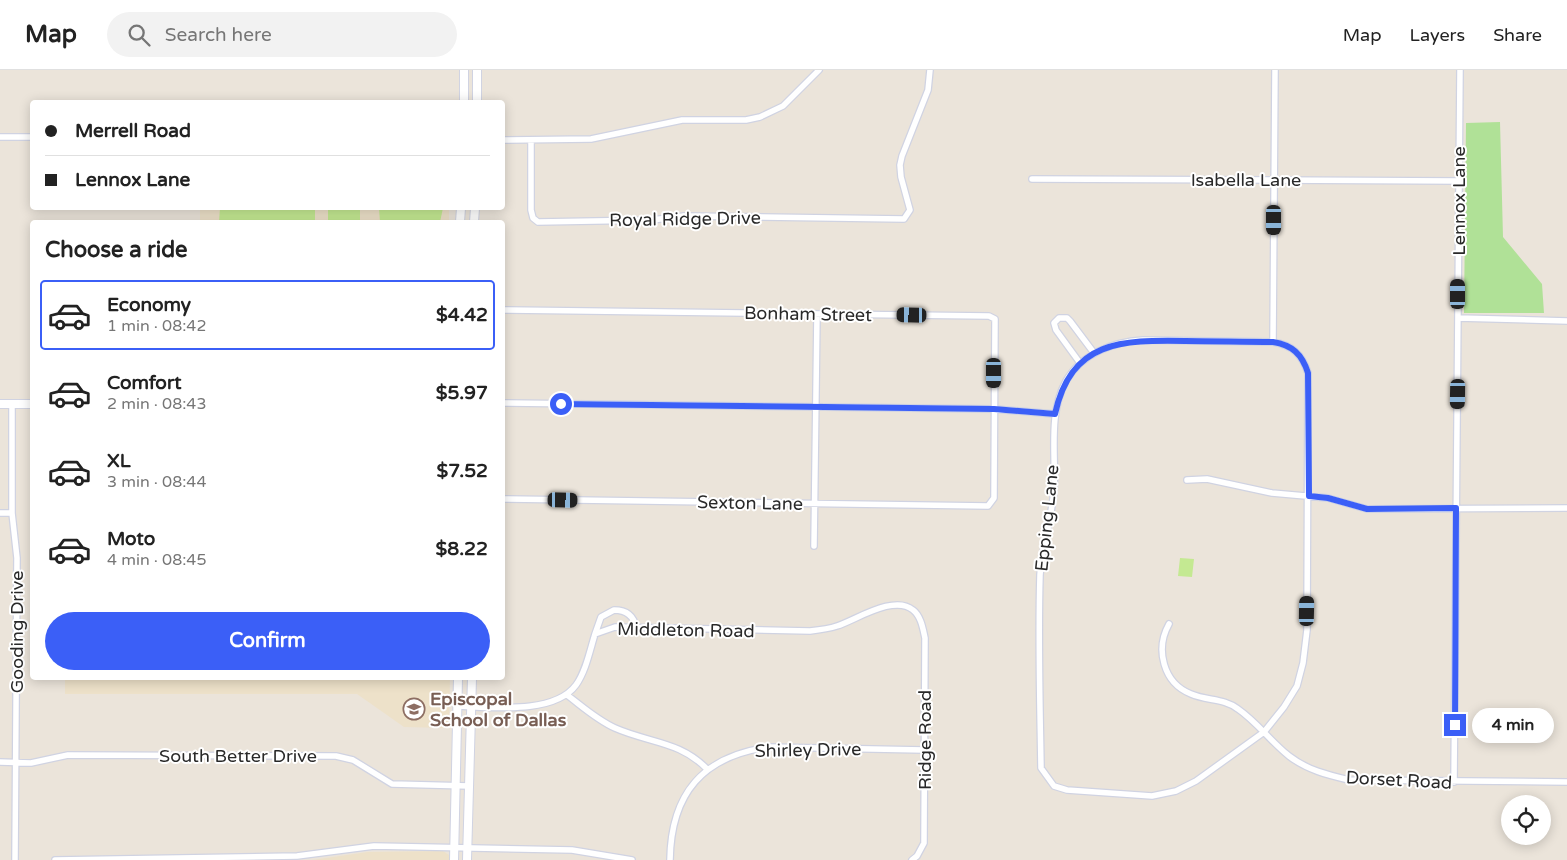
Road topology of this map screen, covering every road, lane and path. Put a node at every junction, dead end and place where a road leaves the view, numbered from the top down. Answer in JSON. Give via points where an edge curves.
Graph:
{"nodes":[{"id":1,"x":464,"y":70,"type":"edge"},
{"id":2,"x":477,"y":70,"type":"edge"},
{"id":3,"x":819,"y":70,"type":"edge"},
{"id":4,"x":930,"y":70,"type":"edge"},
{"id":5,"x":1276,"y":70,"type":"edge"},
{"id":6,"x":1460,"y":70,"type":"edge"},
{"id":7,"x":464,"y":100,"type":"edge"},
{"id":8,"x":477,"y":100,"type":"edge"},
{"id":9,"x":0,"y":137,"type":"edge"},
{"id":10,"x":30,"y":137,"type":"edge"},
{"id":11,"x":505,"y":140,"type":"edge"},
{"id":12,"x":531,"y":140,"type":"junction"},
{"id":13,"x":1032,"y":179,"type":"dead end"},
{"id":14,"x":1275,"y":180,"type":"junction"},
{"id":15,"x":1459,"y":181,"type":"junction"},
{"id":16,"x":505,"y":310,"type":"edge"},
{"id":17,"x":817,"y":314,"type":"junction"},
{"id":18,"x":1458,"y":318,"type":"junction"},
{"id":19,"x":1567,"y":321,"type":"edge"},
{"id":20,"x":1273,"y":342,"type":"junction"},
{"id":21,"x":1094,"y":354,"type":"junction"},
{"id":22,"x":1080,"y":363,"type":"junction"},
{"id":23,"x":0,"y":404,"type":"edge"},
{"id":24,"x":12,"y":404,"type":"junction"},
{"id":25,"x":30,"y":404,"type":"edge"},
{"id":26,"x":505,"y":404,"type":"edge"},
{"id":27,"x":815,"y":407,"type":"junction"},
{"id":28,"x":994,"y":409,"type":"junction"},
{"id":29,"x":1055,"y":414,"type":"junction"},
{"id":30,"x":1187,"y":480,"type":"dead end"},
{"id":31,"x":1309,"y":496,"type":"junction"},
{"id":32,"x":994,"y":498,"type":"joint"},
{"id":33,"x":505,"y":499,"type":"edge"},
{"id":34,"x":815,"y":503,"type":"junction"},
{"id":35,"x":1456,"y":508,"type":"junction"},
{"id":36,"x":1567,"y":508,"type":"edge"},
{"id":37,"x":0,"y":513,"type":"edge"},
{"id":38,"x":12,"y":513,"type":"junction"},
{"id":39,"x":814,"y":546,"type":"dead end"},
{"id":40,"x":918,"y":617,"type":"joint"},
{"id":41,"x":1169,"y":624,"type":"dead end"},
{"id":42,"x":636,"y":628,"type":"junction"},
{"id":43,"x":595,"y":634,"type":"junction"},
{"id":44,"x":458,"y":680,"type":"edge"},
{"id":45,"x":472,"y":680,"type":"edge"},
{"id":46,"x":567,"y":695,"type":"junction"},
{"id":47,"x":457,"y":706,"type":"junction"},
{"id":48,"x":471,"y":706,"type":"junction"},
{"id":49,"x":1264,"y":732,"type":"junction"},
{"id":50,"x":924,"y":750,"type":"junction"},
{"id":51,"x":0,"y":762,"type":"edge"},
{"id":52,"x":16,"y":763,"type":"junction"},
{"id":53,"x":707,"y":769,"type":"junction"},
{"id":54,"x":1454,"y":782,"type":"junction"},
{"id":55,"x":1567,"y":782,"type":"edge"},
{"id":56,"x":455,"y":786,"type":"junction"},
{"id":57,"x":469,"y":786,"type":"junction"},
{"id":58,"x":454,"y":847,"type":"junction"},
{"id":59,"x":468,"y":848,"type":"junction"},
{"id":60,"x":260,"y":859,"type":"edge"},
{"id":61,"x":15,"y":860,"type":"edge"},
{"id":62,"x":55,"y":860,"type":"edge"},
{"id":63,"x":454,"y":860,"type":"edge"},
{"id":64,"x":467,"y":860,"type":"edge"},
{"id":65,"x":632,"y":860,"type":"edge"},
{"id":66,"x":670,"y":860,"type":"edge"},
{"id":67,"x":912,"y":860,"type":"edge"}],
"edges":[{"from":1,"to":7,"type":"main road"},
{"from":2,"to":8,"type":"main road"},
{"from":3,"to":12,"type":"street","via":[[782,106],[746,120],[682,120],[592,139]]},
{"from":4,"to":12,"type":"street","name":"Royal Ridge Drive","via":[[928,90],[900,165],[910,210],[904,219],[684,216],[652,220],[538,222],[531,210]]},
{"from":5,"to":14,"type":"street"},
{"from":6,"to":15,"type":"street","name":"Lennox Lane"},
{"from":9,"to":10,"type":"street"},
{"from":11,"to":12,"type":"street"},
{"from":13,"to":14,"type":"street","name":"Isabella Lane"},
{"from":14,"to":15,"type":"street","name":"Isabella Lane"},
{"from":14,"to":20,"type":"street"},
{"from":15,"to":18,"type":"street","name":"Lennox Lane"},
{"from":16,"to":17,"type":"street","name":"Bonham Street"},
{"from":17,"to":27,"type":"street"},
{"from":17,"to":28,"type":"street","name":"Bonham Street","via":[[988,316],[995,319]]},
{"from":18,"to":19,"type":"street"},
{"from":18,"to":35,"type":"street","name":"Lennox Lane"},
{"from":20,"to":21,"type":"street","name":"Epping Lane","via":[[1128,341]]},
{"from":20,"to":31,"type":"street","via":[[1292,348],[1304,362],[1308,373]]},
{"from":21,"to":22,"type":"street","name":"Epping Lane"},
{"from":21,"to":22,"type":"street","via":[[1070,321],[1059,318],[1054,323],[1056,330]]},
{"from":22,"to":29,"type":"street","name":"Epping Lane","via":[[1066,380]]},
{"from":23,"to":24,"type":"main road"},
{"from":24,"to":25,"type":"main road"},
{"from":24,"to":38,"type":"street","name":"Gooding Drive"},
{"from":26,"to":27,"type":"street"},
{"from":27,"to":28,"type":"street"},
{"from":27,"to":34,"type":"street"},
{"from":28,"to":29,"type":"street"},
{"from":28,"to":32,"type":"street","name":"Bonham Street"},
{"from":29,"to":49,"type":"street","name":"Epping Lane","via":[[1054,490],[1040,575],[1042,768],[1054,786],[1067,790],[1162,795],[1196,781]]},
{"from":30,"to":31,"type":"street","via":[[1207,479],[1272,493]]},
{"from":31,"to":35,"type":"street","via":[[1367,509]]},
{"from":31,"to":49,"type":"street","via":[[1307,630],[1303,663],[1297,686]]},
{"from":32,"to":34,"type":"street","name":"Sexton Lane","via":[[988,506]]},
{"from":33,"to":34,"type":"street","name":"Sexton Lane"},
{"from":34,"to":39,"type":"street"},
{"from":35,"to":36,"type":"street"},
{"from":35,"to":54,"type":"street","name":"Lennox Lane"},
{"from":37,"to":38,"type":"street"},
{"from":38,"to":52,"type":"street","name":"Gooding Drive","via":[[17,558]]},
{"from":40,"to":42,"type":"street","name":"Middleton Road","via":[[913,610],[893,605],[837,626],[810,631]]},
{"from":40,"to":50,"type":"street","name":"Ridge Road","via":[[925,638]]},
{"from":41,"to":49,"type":"street","name":"Dorset Road","via":[[1162,636],[1161,652],[1171,679],[1192,694],[1229,702]]},
{"from":42,"to":43,"type":"street","name":"Middleton Road","via":[[615,627]]},
{"from":42,"to":43,"type":"street","via":[[635,621],[628,614],[614,610],[601,617]]},
{"from":43,"to":46,"type":"street","name":"Middleton Road","via":[[582,673]]},
{"from":44,"to":47,"type":"main road"},
{"from":45,"to":48,"type":"main road"},
{"from":46,"to":48,"type":"street","via":[[536,705]]},
{"from":46,"to":53,"type":"street","via":[[601,720],[686,751]]},
{"from":47,"to":48,"type":"street"},
{"from":47,"to":56,"type":"main road"},
{"from":48,"to":57,"type":"main road"},
{"from":49,"to":54,"type":"street","name":"Dorset Road","via":[[1289,756],[1340,778]]},
{"from":50,"to":53,"type":"street","name":"Shirley Drive","via":[[769,747],[735,754]]},
{"from":50,"to":67,"type":"street","name":"Ridge Road","via":[[924,843]]},
{"from":51,"to":52,"type":"street","name":"South Better Drive"},
{"from":52,"to":56,"type":"street","name":"South Better Drive","via":[[68,756],[336,756],[353,760],[392,784]]},
{"from":52,"to":61,"type":"street","name":"Gooding Drive"},
{"from":53,"to":66,"type":"street","name":"Shirley Drive","via":[[684,796],[678,810]]},
{"from":54,"to":55,"type":"street","name":"Dorset Road"},
{"from":56,"to":57,"type":"street","name":"South Better Drive"},
{"from":56,"to":58,"type":"main road"},
{"from":57,"to":59,"type":"main road"},
{"from":58,"to":59,"type":"street"},
{"from":58,"to":60,"type":"street","via":[[374,846]]},
{"from":58,"to":63,"type":"main road"},
{"from":59,"to":64,"type":"main road"},
{"from":59,"to":65,"type":"street","via":[[582,851]]},
{"from":60,"to":62,"type":"street"}]}
